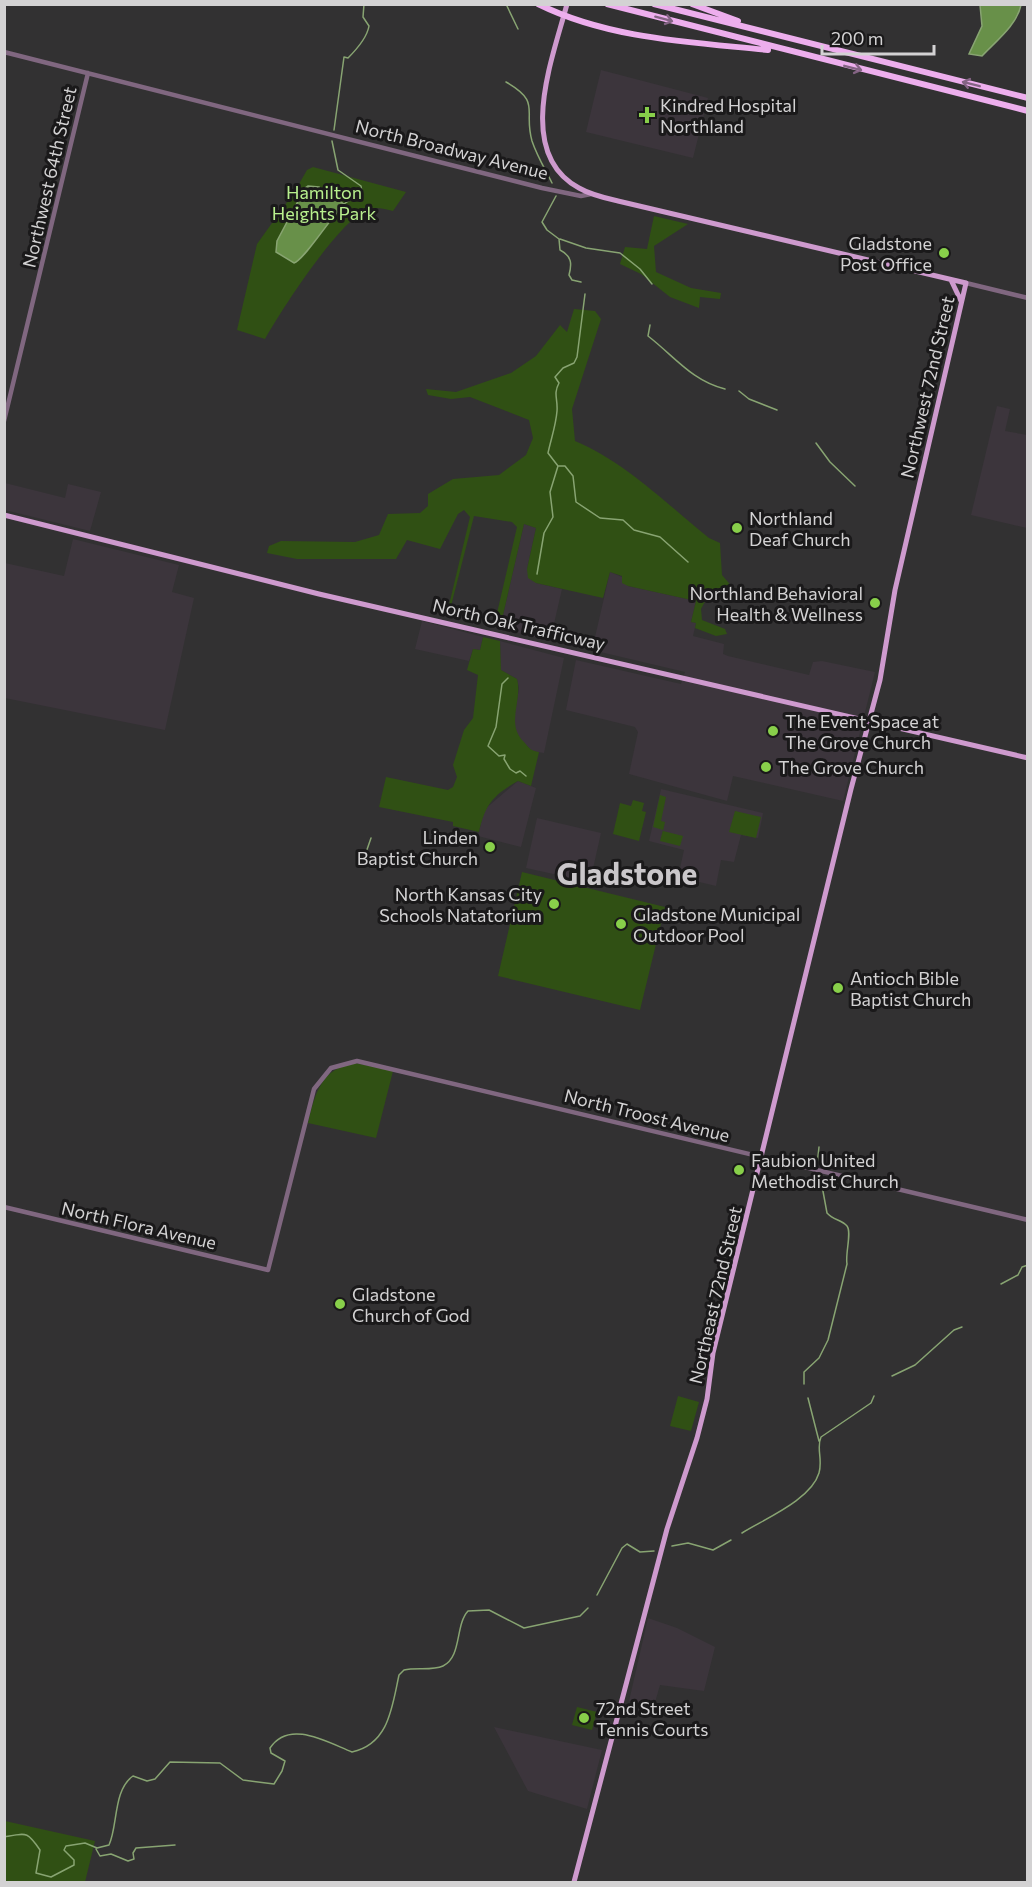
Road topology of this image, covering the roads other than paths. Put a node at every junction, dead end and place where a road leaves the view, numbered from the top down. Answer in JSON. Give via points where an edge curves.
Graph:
{"nodes":[{"id":1,"x":538,"y":4,"type":"edge"},
{"id":2,"x":567,"y":4,"type":"edge"},
{"id":3,"x":607,"y":4,"type":"edge"},
{"id":4,"x":654,"y":4,"type":"edge"},
{"id":5,"x":692,"y":4,"type":"edge"},
{"id":6,"x":564,"y":17,"type":"junction"},
{"id":7,"x":766,"y":32,"type":"junction"},
{"id":8,"x":4,"y":52,"type":"edge"},
{"id":9,"x":790,"y":52,"type":"junction"},
{"id":10,"x":88,"y":73,"type":"junction"},
{"id":11,"x":1028,"y":98,"type":"edge"},
{"id":12,"x":1028,"y":111,"type":"edge"},
{"id":13,"x":568,"y":181,"type":"junction"},
{"id":14,"x":560,"y":190,"type":"junction"},
{"id":15,"x":591,"y":194,"type":"junction"},
{"id":16,"x":951,"y":280,"type":"junction"},
{"id":17,"x":966,"y":283,"type":"junction"},
{"id":18,"x":1028,"y":298,"type":"edge"},
{"id":19,"x":961,"y":303,"type":"junction"},
{"id":20,"x":4,"y":420,"type":"edge"},
{"id":21,"x":916,"y":498,"type":"joint"},
{"id":22,"x":4,"y":515,"type":"edge"},
{"id":23,"x":869,"y":720,"type":"junction"},
{"id":24,"x":1028,"y":758,"type":"edge"},
{"id":25,"x":763,"y":1157,"type":"junction"},
{"id":26,"x":4,"y":1207,"type":"edge"},
{"id":27,"x":1028,"y":1220,"type":"edge"},
{"id":28,"x":268,"y":1270,"type":"joint"},
{"id":29,"x":574,"y":1882,"type":"edge"}],
"edges":[{"from":1,"to":6,"type":"highway"},
{"from":2,"to":6,"type":"main road"},
{"from":3,"to":9,"type":"highway","one_way":true},
{"from":4,"to":7,"type":"highway"},
{"from":5,"to":7,"type":"highway"},
{"from":6,"to":9,"type":"highway","via":[[664,39]]},
{"from":6,"to":13,"type":"main road","via":[[541,123],[551,159]]},
{"from":11,"to":7,"type":"highway","one_way":true},
{"from":8,"to":10,"type":"street","name":"North Broadway Avenue"},
{"from":9,"to":12,"type":"highway","one_way":true},
{"from":10,"to":14,"type":"street","name":"North Broadway Avenue"},
{"from":10,"to":20,"type":"street","name":"Northwest 64th Street"},
{"from":13,"to":14,"type":"street","name":"North Broadway Avenue"},
{"from":13,"to":15,"type":"main road","name":"North Broadway Avenue"},
{"from":14,"to":15,"type":"street","via":[[581,196]]},
{"from":15,"to":16,"type":"main road","name":"North Broadway Avenue"},
{"from":16,"to":17,"type":"main road","name":"North Broadway Avenue"},
{"from":16,"to":19,"type":"main road"},
{"from":17,"to":18,"type":"street","name":"North Broadway Avenue"},
{"from":17,"to":19,"type":"main road","name":"Northwest 72nd Street"},
{"from":19,"to":21,"type":"main road","name":"Northwest 72nd Street"},
{"from":21,"to":23,"type":"main road","name":"Northeast 72nd Street"},
{"from":22,"to":23,"type":"main road","name":"North Oak Trafficway","via":[[319,594]]},
{"from":23,"to":24,"type":"main road","name":"North Oak Trafficway"},
{"from":23,"to":25,"type":"main road","name":"Northeast 72nd Street"},
{"from":25,"to":27,"type":"street","name":"North Troost Avenue"},
{"from":25,"to":28,"type":"street","name":"North Troost Avenue","via":[[370,1063],[345,1062],[331,1068],[314,1089]]},
{"from":25,"to":29,"type":"main road","name":"Northeast 72nd Street","via":[[713,1353],[697,1438],[667,1528]]},
{"from":26,"to":28,"type":"street","name":"North Flora Avenue"}]}
